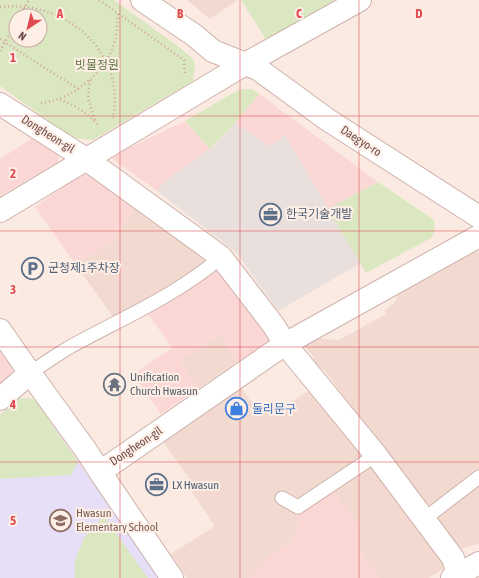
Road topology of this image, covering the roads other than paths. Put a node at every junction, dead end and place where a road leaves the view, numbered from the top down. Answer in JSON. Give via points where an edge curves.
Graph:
{"nodes":[{"id":1,"x":142,"y":0,"type":"edge"},
{"id":2,"x":360,"y":0,"type":"edge"},
{"id":3,"x":245,"y":64,"type":"junction"},
{"id":4,"x":0,"y":104,"type":"edge"},
{"id":5,"x":86,"y":159,"type":"junction"},
{"id":6,"x":0,"y":211,"type":"edge"},
{"id":7,"x":479,"y":217,"type":"edge"},
{"id":8,"x":479,"y":236,"type":"edge"},
{"id":9,"x":221,"y":257,"type":"junction"},
{"id":10,"x":0,"y":330,"type":"edge"},
{"id":11,"x":285,"y":344,"type":"junction"},
{"id":12,"x":30,"y":373,"type":"junction"},
{"id":13,"x":0,"y":399,"type":"edge"},
{"id":14,"x":376,"y":455,"type":"junction"},
{"id":15,"x":100,"y":472,"type":"junction"},
{"id":16,"x":479,"y":477,"type":"edge"},
{"id":17,"x":282,"y":498,"type":"dead end"},
{"id":18,"x":423,"y":520,"type":"junction"},
{"id":19,"x":479,"y":563,"type":"edge"},
{"id":20,"x":457,"y":577,"type":"edge"},
{"id":21,"x":172,"y":578,"type":"edge"}],
"edges":[{"from":1,"to":3,"type":"street","name":"Daegyo-ro","via":[[213,51]]},
{"from":2,"to":3,"type":"street"},
{"from":3,"to":5,"type":"street"},
{"from":3,"to":7,"type":"street","name":"Daegyo-ro","via":[[266,74],[328,120]]},
{"from":4,"to":5,"type":"street","name":"Dongheon-gil"},
{"from":5,"to":6,"type":"street"},
{"from":5,"to":9,"type":"street","name":"Dongheon-gil"},
{"from":8,"to":11,"type":"street"},
{"from":9,"to":11,"type":"street","name":"Dongheon-gil"},
{"from":9,"to":12,"type":"lane","via":[[203,272],[155,302],[67,349]]},
{"from":10,"to":12,"type":"street","name":"Dongheon-gil"},
{"from":11,"to":14,"type":"street","name":"Dongheon-gil"},
{"from":11,"to":15,"type":"street","name":"Dongheon-gil"},
{"from":12,"to":13,"type":"street"},
{"from":12,"to":15,"type":"street","name":"Dongheon-gil"},
{"from":14,"to":17,"type":"lane","via":[[298,507]]},
{"from":14,"to":18,"type":"street","name":"Dongheon-gil"},
{"from":15,"to":21,"type":"street"},
{"from":16,"to":18,"type":"lane"},
{"from":18,"to":20,"type":"street","name":"Dongheon-gil","via":[[453,558]]},
{"from":19,"to":20,"type":"street"}]}
